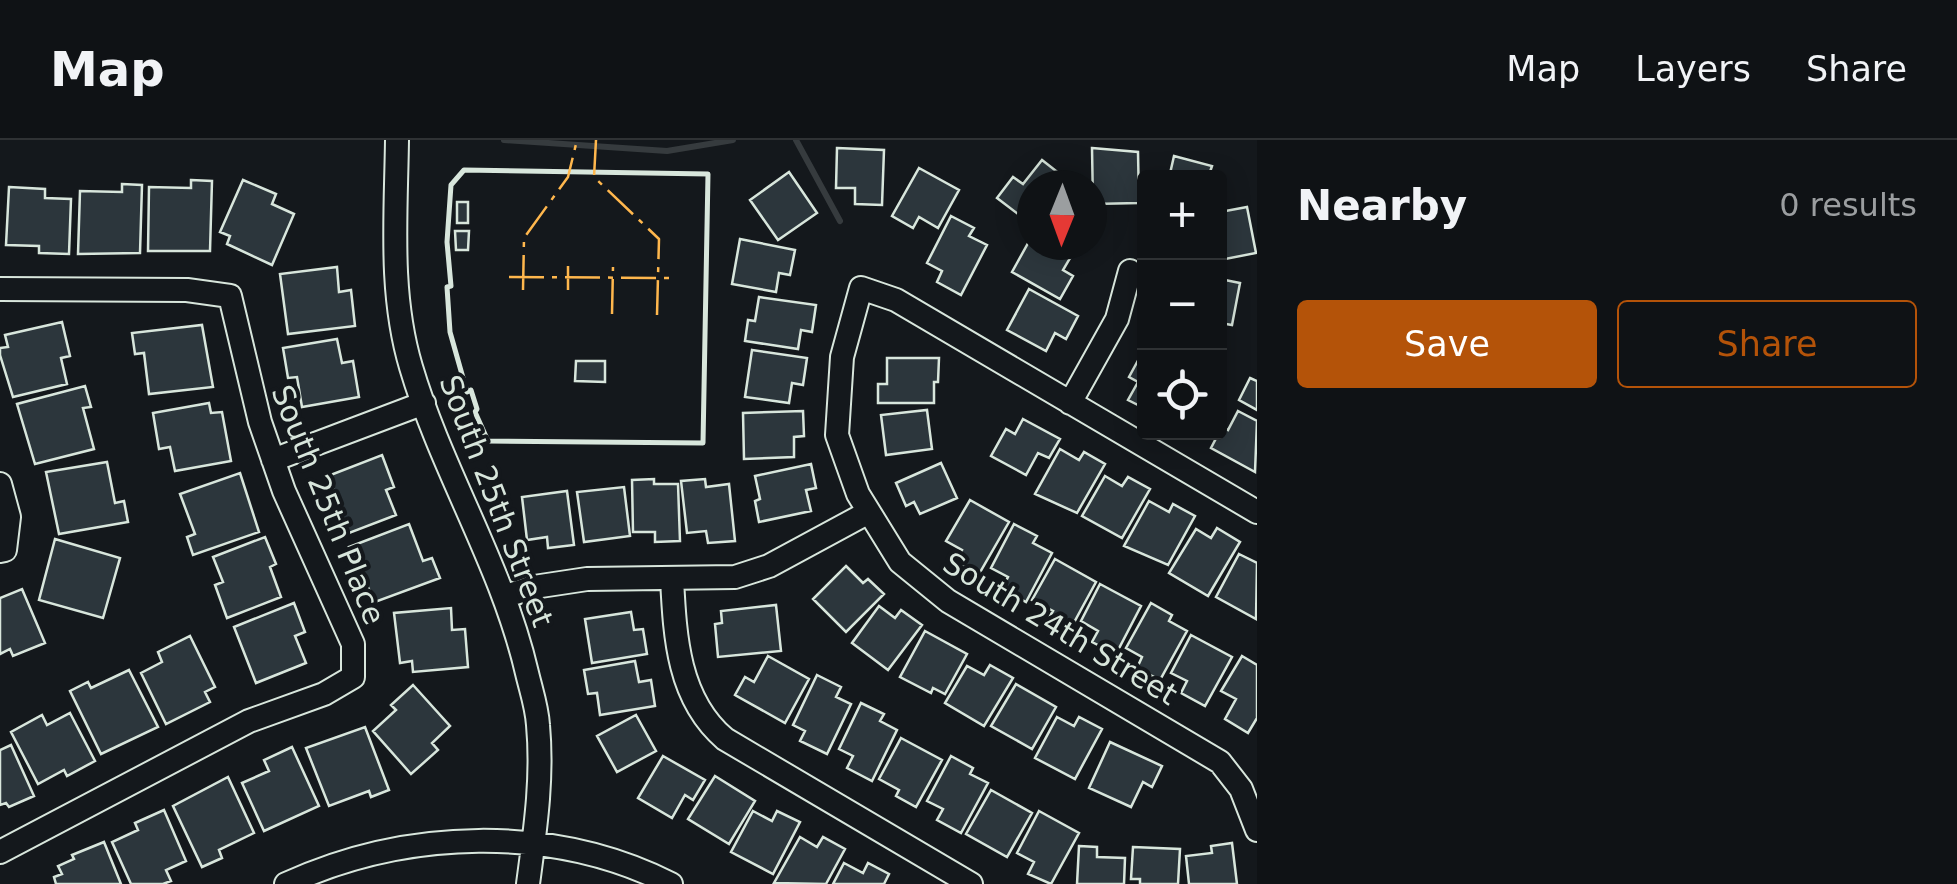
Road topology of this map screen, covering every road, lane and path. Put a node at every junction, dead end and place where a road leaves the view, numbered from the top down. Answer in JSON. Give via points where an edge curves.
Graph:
{"nodes":[{"id":1,"x":397,"y":145,"type":"edge"},
{"id":2,"x":1130,"y":272,"type":"dead end"},
{"id":3,"x":0,"y":289,"type":"edge"},
{"id":4,"x":424,"y":403,"type":"junction"},
{"id":5,"x":1070,"y":403,"type":"junction"},
{"id":6,"x":273,"y":460,"type":"junction"},
{"id":7,"x":0,"y":484,"type":"edge"},
{"id":8,"x":1257,"y":512,"type":"edge"},
{"id":9,"x":867,"y":514,"type":"junction"},
{"id":10,"x":3,"y":551,"type":"edge"},
{"id":11,"x":672,"y":579,"type":"junction"},
{"id":12,"x":506,"y":596,"type":"junction"},
{"id":13,"x":1257,"y":830,"type":"edge"},
{"id":14,"x":533,"y":844,"type":"junction"},
{"id":15,"x":0,"y":852,"type":"edge"},
{"id":16,"x":286,"y":884,"type":"edge"},
{"id":17,"x":528,"y":884,"type":"edge"},
{"id":18,"x":672,"y":884,"type":"edge"},
{"id":19,"x":971,"y":884,"type":"edge"}],
"edges":[{"from":1,"to":4,"type":"street","name":"South 25th Street","via":[[400,318]]},
{"from":2,"to":5,"type":"street","via":[[1117,319]]},
{"from":3,"to":6,"type":"street","name":"South 25th Place","via":[[230,296]]},
{"from":4,"to":6,"type":"street"},
{"from":4,"to":12,"type":"street","name":"South 25th Street"},
{"from":5,"to":8,"type":"street"},
{"from":5,"to":9,"type":"street","name":"South 24th Street","via":[[896,300],[860,288],[842,357],[837,435]]},
{"from":6,"to":15,"type":"street","name":"South 25th Place","via":[[352,644],[353,677],[249,721]]},
{"from":7,"to":10,"type":"street","via":[[10,517]]},
{"from":9,"to":11,"type":"street","via":[[753,573]]},
{"from":9,"to":13,"type":"street","name":"South 24th Street","via":[[900,562],[935,592],[1220,762],[1241,788]]},
{"from":11,"to":12,"type":"street","via":[[587,578]]},
{"from":11,"to":19,"type":"street","via":[[685,680],[708,724]]},
{"from":12,"to":14,"type":"street","name":"South 25th Street","via":[[538,720]]},
{"from":14,"to":16,"type":"street","via":[[411,846],[331,865]]},
{"from":14,"to":17,"type":"street","name":"South 25th Street"},
{"from":14,"to":18,"type":"street","via":[[594,856]]}]}
